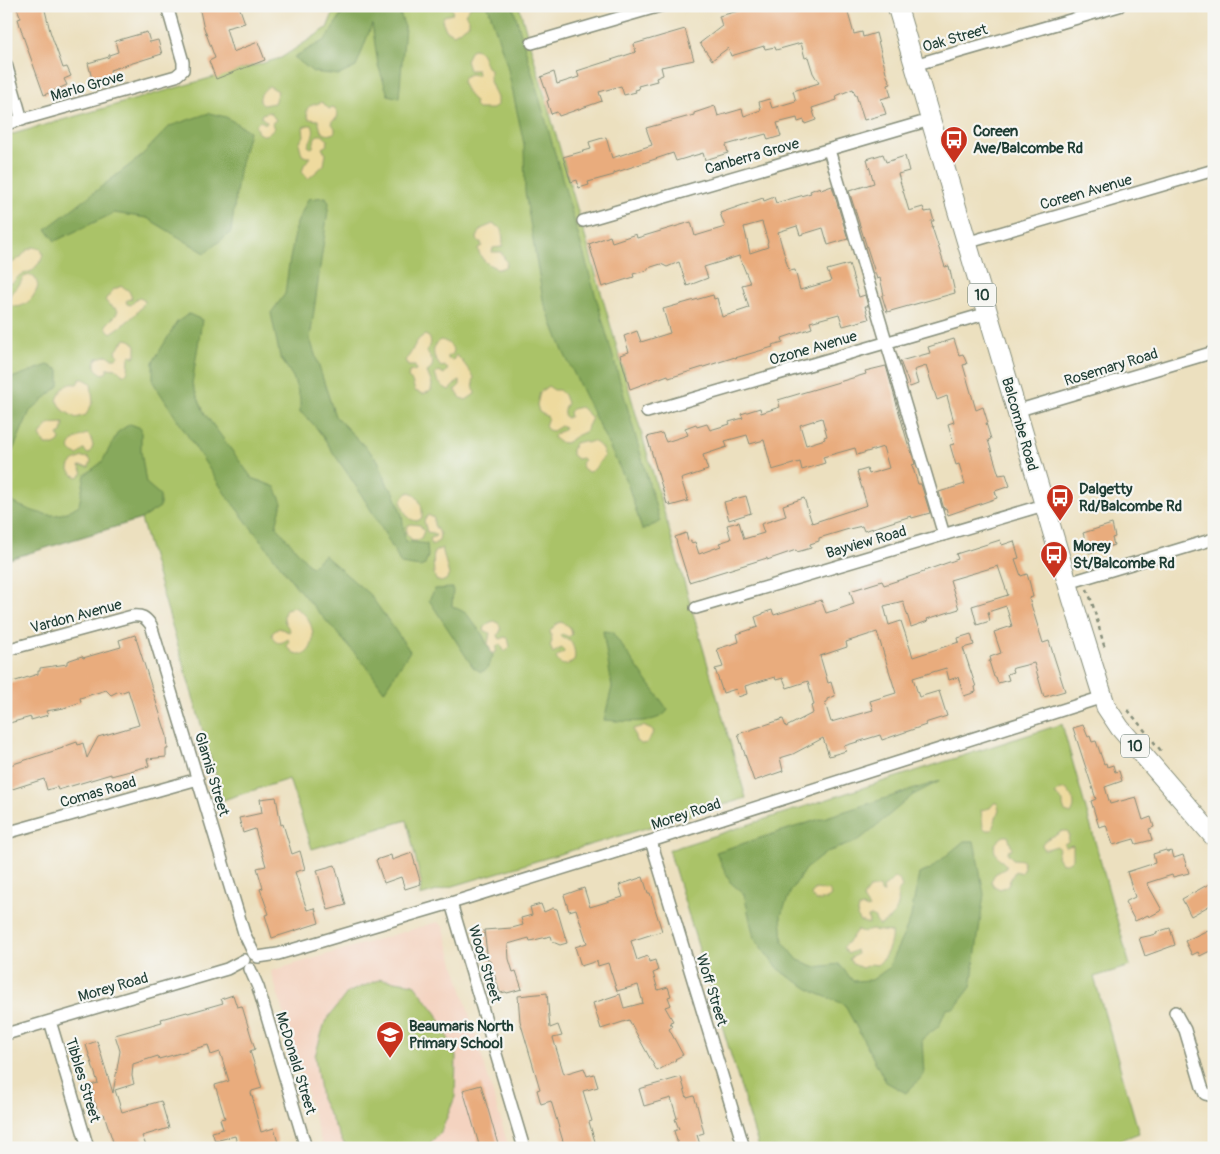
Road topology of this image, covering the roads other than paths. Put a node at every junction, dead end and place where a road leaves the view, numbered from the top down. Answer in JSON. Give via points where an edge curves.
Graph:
{"nodes":[{"id":1,"x":167,"y":6,"type":"edge"},
{"id":2,"x":660,"y":6,"type":"edge"},
{"id":3,"x":897,"y":6,"type":"edge"},
{"id":4,"x":1119,"y":6,"type":"edge"},
{"id":5,"x":532,"y":43,"type":"dead end"},
{"id":6,"x":6,"y":64,"type":"edge"},
{"id":7,"x":914,"y":65,"type":"junction"},
{"id":8,"x":22,"y":120,"type":"junction"},
{"id":9,"x":930,"y":120,"type":"junction"},
{"id":10,"x":6,"y":124,"type":"edge"},
{"id":11,"x":829,"y":150,"type":"junction"},
{"id":12,"x":1214,"y":170,"type":"edge"},
{"id":13,"x":583,"y":221,"type":"dead end"},
{"id":14,"x":966,"y":243,"type":"junction"},
{"id":15,"x":988,"y":313,"type":"junction"},
{"id":16,"x":887,"y":342,"type":"junction"},
{"id":17,"x":1214,"y":352,"type":"edge"},
{"id":18,"x":1016,"y":411,"type":"junction"},
{"id":19,"x":647,"y":412,"type":"dead end"},
{"id":20,"x":1044,"y":505,"type":"junction"},
{"id":21,"x":944,"y":534,"type":"junction"},
{"id":22,"x":1214,"y":539,"type":"edge"},
{"id":23,"x":1075,"y":580,"type":"junction"},
{"id":24,"x":696,"y":608,"type":"dead end"},
{"id":25,"x":151,"y":625,"type":"joint"},
{"id":26,"x":6,"y":650,"type":"edge"},
{"id":27,"x":1103,"y":697,"type":"junction"},
{"id":28,"x":198,"y":779,"type":"junction"},
{"id":29,"x":6,"y":833,"type":"edge"},
{"id":30,"x":1214,"y":837,"type":"edge"},
{"id":31,"x":651,"y":841,"type":"junction"},
{"id":32,"x":451,"y":903,"type":"junction"},
{"id":33,"x":252,"y":962,"type":"junction"},
{"id":34,"x":1175,"y":1012,"type":"dead end"},
{"id":35,"x":50,"y":1021,"type":"junction"},
{"id":36,"x":6,"y":1034,"type":"edge"},
{"id":37,"x":1214,"y":1094,"type":"edge"},
{"id":38,"x":88,"y":1148,"type":"edge"},
{"id":39,"x":306,"y":1148,"type":"edge"},
{"id":40,"x":524,"y":1148,"type":"edge"},
{"id":41,"x":744,"y":1148,"type":"edge"}],
"edges":[{"from":1,"to":8,"type":"street","name":"Marlo Grove","via":[[183,62],[182,70],[176,76]]},
{"from":2,"to":5,"type":"street"},
{"from":3,"to":7,"type":"main road","name":"Balcombe Road","number":"10"},
{"from":4,"to":7,"type":"street","name":"Oak Street"},
{"from":6,"to":8,"type":"street"},
{"from":7,"to":9,"type":"main road","name":"Balcombe Road","number":"10"},
{"from":8,"to":10,"type":"street","name":"Marlo Grove"},
{"from":9,"to":11,"type":"street","name":"Canberra Grove"},
{"from":9,"to":14,"type":"main road","name":"Balcombe Road","number":"10"},
{"from":11,"to":13,"type":"street","name":"Canberra Grove"},
{"from":11,"to":16,"type":"street"},
{"from":12,"to":14,"type":"street","name":"Coreen Avenue"},
{"from":14,"to":15,"type":"main road","name":"Balcombe Road","number":"10"},
{"from":15,"to":16,"type":"street","name":"Ozone Avenue"},
{"from":15,"to":18,"type":"main road","name":"Balcombe Road","number":"10"},
{"from":16,"to":19,"type":"street","name":"Ozone Avenue"},
{"from":16,"to":21,"type":"street"},
{"from":17,"to":18,"type":"street","name":"Rosemary Road"},
{"from":18,"to":20,"type":"main road","name":"Balcombe Road","number":"10"},
{"from":20,"to":21,"type":"street","name":"Bayview Road"},
{"from":20,"to":23,"type":"main road","name":"Balcombe Road","number":"10"},
{"from":21,"to":24,"type":"street","name":"Bayview Road"},
{"from":22,"to":23,"type":"street"},
{"from":23,"to":27,"type":"main road","name":"Balcombe Road","number":"10"},
{"from":25,"to":26,"type":"street","name":"Vardon Avenue","via":[[139,615],[132,616]]},
{"from":25,"to":28,"type":"street","name":"Glamis Street"},
{"from":27,"to":30,"type":"main road","name":"Balcombe Road","number":"10","via":[[1115,722]]},
{"from":27,"to":31,"type":"street","name":"Morey Road"},
{"from":28,"to":29,"type":"street","name":"Comas Road"},
{"from":28,"to":33,"type":"street","name":"Glamis Street"},
{"from":31,"to":32,"type":"street","name":"Morey Road"},
{"from":31,"to":41,"type":"street","name":"Woff Street"},
{"from":32,"to":33,"type":"street","name":"Morey Road"},
{"from":32,"to":40,"type":"street","name":"Wood Street"},
{"from":33,"to":35,"type":"street","name":"Morey Road"},
{"from":33,"to":39,"type":"street","name":"McDonald Street"},
{"from":34,"to":37,"type":"street","via":[[1185,1030],[1205,1094]]},
{"from":35,"to":36,"type":"street","name":"Morey Road"},
{"from":35,"to":38,"type":"street","name":"Tibbles Street"}]}
